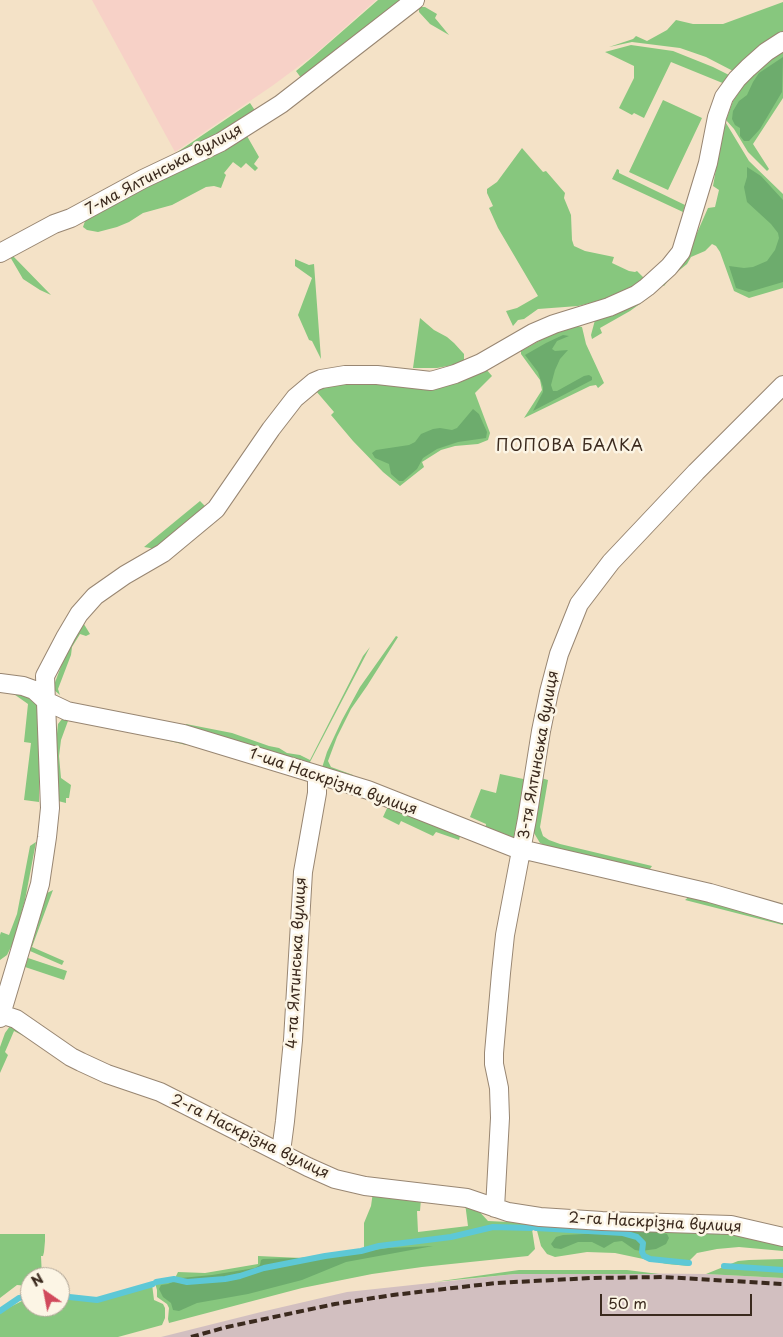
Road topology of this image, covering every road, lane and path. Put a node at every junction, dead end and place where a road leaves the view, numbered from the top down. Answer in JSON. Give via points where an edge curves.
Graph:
{"nodes":[{"id":1,"x":415,"y":0,"type":"edge"},
{"id":2,"x":783,"y":41,"type":"edge"},
{"id":3,"x":0,"y":253,"type":"edge"},
{"id":4,"x":783,"y":385,"type":"edge"},
{"id":5,"x":0,"y":683,"type":"edge"},
{"id":6,"x":46,"y":701,"type":"junction"},
{"id":7,"x":317,"y":776,"type":"junction"},
{"id":8,"x":522,"y":849,"type":"junction"},
{"id":9,"x":783,"y":914,"type":"edge"},
{"id":10,"x":1,"y":1016,"type":"edge"},
{"id":11,"x":278,"y":1152,"type":"junction"},
{"id":12,"x":495,"y":1208,"type":"junction"},
{"id":13,"x":783,"y":1237,"type":"edge"}],
"edges":[{"from":1,"to":3,"type":"street","name":"7-ма Ялтинська вулиця","via":[[281,104],[221,142]]},
{"from":2,"to":6,"type":"street","via":[[748,68],[724,97],[681,252],[647,288],[609,306],[532,333],[481,363],[431,381],[345,375],[314,382],[295,398],[271,429],[216,509],[163,553],[96,596],[79,614],[45,676]]},
{"from":4,"to":8,"type":"street","name":"3-тя Ялтинська вулиця","via":[[611,562],[580,604],[559,654],[549,692]]},
{"from":5,"to":6,"type":"street","name":"1-ша Наскрізна вулиця","via":[[34,690]]},
{"from":6,"to":7,"type":"street","name":"1-ша Наскрізна вулиця","via":[[67,711],[194,737]]},
{"from":6,"to":10,"type":"street","via":[[50,808],[47,837],[40,884]]},
{"from":7,"to":8,"type":"street","name":"1-ша Наскрізна вулиця","via":[[377,793]]},
{"from":7,"to":11,"type":"street","name":"4-та Ялтинська вулиця","via":[[303,872],[294,1040],[282,1144]]},
{"from":8,"to":9,"type":"street","name":"1-ша Наскрізна вулиця","via":[[710,893]]},
{"from":8,"to":12,"type":"street","name":"3-тя Ялтинська вулиця","via":[[506,935],[495,1030],[494,1059],[500,1118]]},
{"from":10,"to":11,"type":"street","name":"2-га Наскрізна вулиця","via":[[16,1019],[81,1062],[160,1092]]},
{"from":11,"to":12,"type":"street","name":"2-га Наскрізна вулиця","via":[[344,1181],[467,1198]]},
{"from":12,"to":13,"type":"street","name":"2-га Наскрізна вулиця","via":[[559,1219],[722,1224]]}]}
